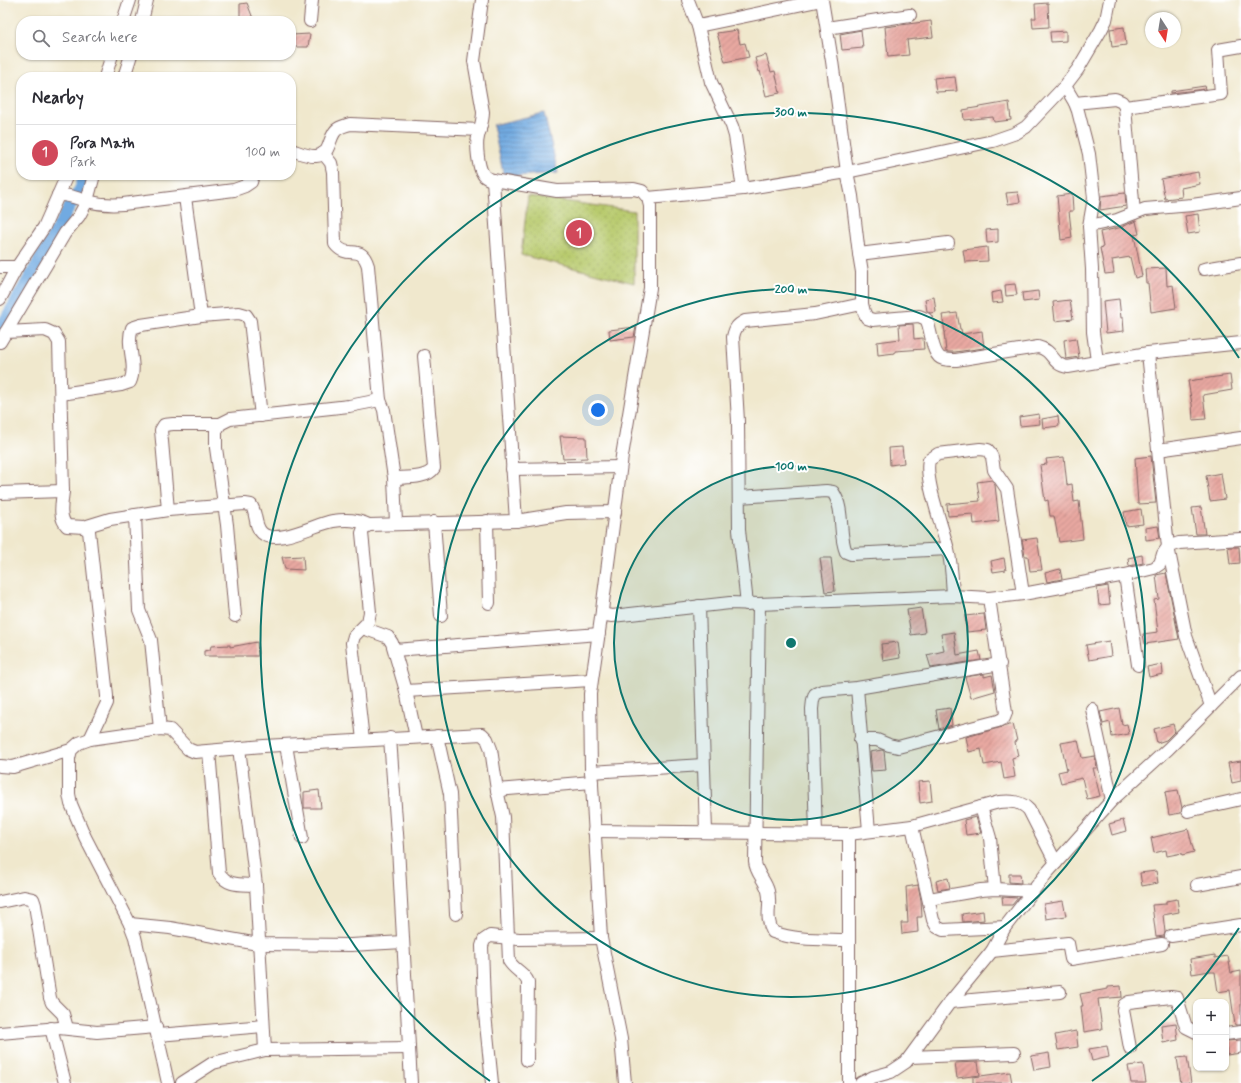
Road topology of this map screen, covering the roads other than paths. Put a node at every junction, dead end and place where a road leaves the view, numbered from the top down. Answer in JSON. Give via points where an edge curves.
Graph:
{"nodes":[{"id":1,"x":130,"y":0,"type":"edge"},
{"id":2,"x":146,"y":0,"type":"edge"},
{"id":3,"x":312,"y":0,"type":"edge"},
{"id":4,"x":482,"y":0,"type":"edge"},
{"id":5,"x":688,"y":0,"type":"edge"},
{"id":6,"x":822,"y":0,"type":"edge"},
{"id":7,"x":1110,"y":0,"type":"edge"},
{"id":8,"x":910,"y":15,"type":"dead end"},
{"id":9,"x":125,"y":16,"type":"edge"},
{"id":10,"x":143,"y":16,"type":"edge"},
{"id":11,"x":310,"y":21,"type":"dead end"},
{"id":12,"x":698,"y":26,"type":"junction"},
{"id":13,"x":827,"y":28,"type":"junction"},
{"id":14,"x":1241,"y":46,"type":"edge"},
{"id":15,"x":110,"y":60,"type":"edge"},
{"id":16,"x":129,"y":60,"type":"edge"},
{"id":17,"x":107,"y":72,"type":"edge"},
{"id":18,"x":126,"y":72,"type":"edge"},
{"id":19,"x":1065,"y":86,"type":"junction"},
{"id":20,"x":1075,"y":103,"type":"junction"},
{"id":21,"x":1125,"y":107,"type":"junction"},
{"id":22,"x":480,"y":130,"type":"junction"},
{"id":23,"x":296,"y":151,"type":"edge"},
{"id":24,"x":323,"y":153,"type":"junction"},
{"id":25,"x":847,"y":172,"type":"junction"},
{"id":26,"x":66,"y":180,"type":"edge"},
{"id":27,"x":92,"y":180,"type":"edge"},
{"id":28,"x":252,"y":180,"type":"edge"},
{"id":29,"x":493,"y":180,"type":"junction"},
{"id":30,"x":743,"y":189,"type":"junction"},
{"id":31,"x":63,"y":194,"type":"junction"},
{"id":32,"x":185,"y":197,"type":"junction"},
{"id":33,"x":648,"y":198,"type":"junction"},
{"id":34,"x":1241,"y":198,"type":"edge"},
{"id":35,"x":84,"y":200,"type":"junction"},
{"id":36,"x":1134,"y":213,"type":"junction"},
{"id":37,"x":1088,"y":226,"type":"junction"},
{"id":38,"x":948,"y":242,"type":"dead end"},
{"id":39,"x":859,"y":254,"type":"junction"},
{"id":40,"x":1241,"y":264,"type":"edge"},
{"id":41,"x":0,"y":266,"type":"edge"},
{"id":42,"x":17,"y":267,"type":"junction"},
{"id":43,"x":1204,"y":270,"type":"dead end"},
{"id":44,"x":0,"y":299,"type":"edge"},
{"id":45,"x":862,"y":304,"type":"junction"},
{"id":46,"x":200,"y":316,"type":"junction"},
{"id":47,"x":3,"y":337,"type":"edge"},
{"id":48,"x":1241,"y":343,"type":"edge"},
{"id":49,"x":1148,"y":353,"type":"junction"},
{"id":50,"x":424,"y":356,"type":"dead end"},
{"id":51,"x":1097,"y":361,"type":"junction"},
{"id":52,"x":61,"y":394,"type":"junction"},
{"id":53,"x":380,"y":400,"type":"junction"},
{"id":54,"x":261,"y":416,"type":"junction"},
{"id":55,"x":220,"y":424,"type":"junction"},
{"id":56,"x":1241,"y":438,"type":"edge"},
{"id":57,"x":1158,"y":450,"type":"junction"},
{"id":58,"x":620,"y":467,"type":"junction"},
{"id":59,"x":512,"y":469,"type":"junction"},
{"id":60,"x":394,"y":478,"type":"junction"},
{"id":61,"x":62,"y":491,"type":"junction"},
{"id":62,"x":0,"y":493,"type":"edge"},
{"id":63,"x":739,"y":497,"type":"junction"},
{"id":64,"x":225,"y":506,"type":"junction"},
{"id":65,"x":168,"y":510,"type":"junction"},
{"id":66,"x":615,"y":512,"type":"junction"},
{"id":67,"x":135,"y":515,"type":"junction"},
{"id":68,"x":516,"y":520,"type":"junction"},
{"id":69,"x":487,"y":521,"type":"junction"},
{"id":70,"x":434,"y":522,"type":"junction"},
{"id":71,"x":396,"y":523,"type":"junction"},
{"id":72,"x":369,"y":525,"type":"junction"},
{"id":73,"x":84,"y":527,"type":"junction"},
{"id":74,"x":1241,"y":539,"type":"edge"},
{"id":75,"x":1168,"y":547,"type":"junction"},
{"id":76,"x":948,"y":549,"type":"junction"},
{"id":77,"x":1125,"y":575,"type":"junction"},
{"id":78,"x":1023,"y":594,"type":"junction"},
{"id":79,"x":953,"y":596,"type":"junction"},
{"id":80,"x":989,"y":598,"type":"junction"},
{"id":81,"x":489,"y":603,"type":"dead end"},
{"id":82,"x":754,"y":604,"type":"junction"},
{"id":83,"x":699,"y":606,"type":"junction"},
{"id":84,"x":602,"y":611,"type":"junction"},
{"id":85,"x":235,"y":616,"type":"dead end"},
{"id":86,"x":441,"y":616,"type":"dead end"},
{"id":87,"x":363,"y":628,"type":"junction"},
{"id":88,"x":599,"y":634,"type":"junction"},
{"id":89,"x":394,"y":650,"type":"junction"},
{"id":90,"x":1000,"y":664,"type":"junction"},
{"id":91,"x":1138,"y":665,"type":"dead end"},
{"id":92,"x":1241,"y":676,"type":"edge"},
{"id":93,"x":591,"y":680,"type":"junction"},
{"id":94,"x":857,"y":688,"type":"junction"},
{"id":95,"x":406,"y":692,"type":"junction"},
{"id":96,"x":1211,"y":706,"type":"junction"},
{"id":97,"x":1092,"y":709,"type":"dead end"},
{"id":98,"x":160,"y":729,"type":"junction"},
{"id":99,"x":437,"y":736,"type":"junction"},
{"id":100,"x":416,"y":737,"type":"junction"},
{"id":101,"x":390,"y":738,"type":"junction"},
{"id":102,"x":90,"y":739,"type":"junction"},
{"id":103,"x":363,"y":740,"type":"junction"},
{"id":104,"x":860,"y":740,"type":"junction"},
{"id":105,"x":286,"y":745,"type":"junction"},
{"id":106,"x":239,"y":748,"type":"junction"},
{"id":107,"x":71,"y":750,"type":"junction"},
{"id":108,"x":209,"y":751,"type":"junction"},
{"id":109,"x":704,"y":765,"type":"junction"},
{"id":110,"x":0,"y":766,"type":"edge"},
{"id":111,"x":591,"y":777,"type":"junction"},
{"id":112,"x":497,"y":790,"type":"junction"},
{"id":113,"x":1241,"y":799,"type":"edge"},
{"id":114,"x":1112,"y":800,"type":"junction"},
{"id":115,"x":981,"y":807,"type":"junction"},
{"id":116,"x":1188,"y":811,"type":"dead end"},
{"id":117,"x":912,"y":826,"type":"junction"},
{"id":118,"x":594,"y":831,"type":"junction"},
{"id":119,"x":869,"y":831,"type":"junction"},
{"id":120,"x":706,"y":832,"type":"junction"},
{"id":121,"x":756,"y":832,"type":"junction"},
{"id":122,"x":816,"y":833,"type":"junction"},
{"id":123,"x":848,"y":834,"type":"junction"},
{"id":124,"x":302,"y":838,"type":"dead end"},
{"id":125,"x":1056,"y":864,"type":"junction"},
{"id":126,"x":1241,"y":877,"type":"edge"},
{"id":127,"x":256,"y":885,"type":"junction"},
{"id":128,"x":1197,"y":885,"type":"dead end"},
{"id":129,"x":995,"y":889,"type":"junction"},
{"id":130,"x":1033,"y":891,"type":"junction"},
{"id":131,"x":929,"y":899,"type":"junction"},
{"id":132,"x":0,"y":902,"type":"edge"},
{"id":133,"x":456,"y":914,"type":"dead end"},
{"id":134,"x":130,"y":924,"type":"junction"},
{"id":135,"x":1241,"y":926,"type":"edge"},
{"id":136,"x":1005,"y":927,"type":"junction"},
{"id":137,"x":601,"y":938,"type":"junction"},
{"id":138,"x":508,"y":939,"type":"junction"},
{"id":139,"x":848,"y":940,"type":"junction"},
{"id":140,"x":403,"y":942,"type":"junction"},
{"id":141,"x":258,"y":944,"type":"junction"},
{"id":142,"x":992,"y":951,"type":"junction"},
{"id":143,"x":1060,"y":992,"type":"dead end"},
{"id":144,"x":950,"y":1002,"type":"junction"},
{"id":145,"x":263,"y":1026,"type":"junction"},
{"id":146,"x":51,"y":1028,"type":"junction"},
{"id":147,"x":68,"y":1028,"type":"junction"},
{"id":148,"x":1193,"y":1030,"type":"edge"},
{"id":149,"x":157,"y":1031,"type":"junction"},
{"id":150,"x":1241,"y":1032,"type":"edge"},
{"id":151,"x":0,"y":1033,"type":"edge"},
{"id":152,"x":1229,"y":1034,"type":"edge"},
{"id":153,"x":409,"y":1048,"type":"junction"},
{"id":154,"x":1130,"y":1048,"type":"dead end"},
{"id":155,"x":265,"y":1050,"type":"junction"},
{"id":156,"x":1014,"y":1053,"type":"dead end"},
{"id":157,"x":910,"y":1057,"type":"junction"},
{"id":158,"x":527,"y":1060,"type":"dead end"},
{"id":159,"x":65,"y":1083,"type":"edge"},
{"id":160,"x":168,"y":1083,"type":"edge"},
{"id":161,"x":182,"y":1083,"type":"edge"},
{"id":162,"x":411,"y":1083,"type":"edge"},
{"id":163,"x":492,"y":1083,"type":"edge"},
{"id":164,"x":625,"y":1083,"type":"edge"},
{"id":165,"x":849,"y":1083,"type":"edge"},
{"id":166,"x":861,"y":1083,"type":"edge"}],
"edges":[{"from":1,"to":9,"type":"street"},
{"from":2,"to":10,"type":"street"},
{"from":3,"to":11,"type":"street"},
{"from":4,"to":22,"type":"street","via":[[474,61],[483,112]]},
{"from":5,"to":12,"type":"street"},
{"from":6,"to":12,"type":"street"},
{"from":6,"to":13,"type":"street"},
{"from":7,"to":19,"type":"street","via":[[1101,30]]},
{"from":8,"to":13,"type":"street"},
{"from":12,"to":30,"type":"street","via":[[711,82],[735,136]]},
{"from":13,"to":25,"type":"street"},
{"from":14,"to":21,"type":"street","via":[[1218,50],[1221,94]]},
{"from":15,"to":17,"type":"street"},
{"from":16,"to":18,"type":"street"},
{"from":19,"to":20,"type":"street"},
{"from":19,"to":25,"type":"street","via":[[1026,127],[1016,133],[992,141]]},
{"from":20,"to":21,"type":"street","via":[[1115,99],[1122,102]]},
{"from":20,"to":37,"type":"street","via":[[1089,154],[1094,198]]},
{"from":21,"to":36,"type":"street"},
{"from":22,"to":24,"type":"street","via":[[350,124],[334,132],[328,149]]},
{"from":22,"to":29,"type":"street","via":[[480,168],[487,178]]},
{"from":23,"to":24,"type":"street","via":[[315,156]]},
{"from":24,"to":53,"type":"street","via":[[332,163],[335,244],[343,251],[362,254],[368,266]]},
{"from":25,"to":30,"type":"street"},
{"from":25,"to":39,"type":"street"},
{"from":26,"to":31,"type":"street"},
{"from":27,"to":35,"type":"street"},
{"from":28,"to":32,"type":"street","via":[[234,190]]},
{"from":29,"to":33,"type":"street","via":[[556,191],[634,189],[642,190]]},
{"from":29,"to":59,"type":"street"},
{"from":30,"to":33,"type":"street"},
{"from":31,"to":35,"type":"street"},
{"from":31,"to":42,"type":"street","via":[[44,228]]},
{"from":32,"to":35,"type":"street","via":[[112,205]]},
{"from":32,"to":46,"type":"street"},
{"from":33,"to":58,"type":"street","via":[[650,288]]},
{"from":34,"to":36,"type":"street"},
{"from":35,"to":47,"type":"street","via":[[79,216],[65,233]]},
{"from":36,"to":37,"type":"street","via":[[1117,220]]},
{"from":37,"to":51,"type":"street","via":[[1093,332]]},
{"from":38,"to":39,"type":"street"},
{"from":39,"to":45,"type":"street"},
{"from":40,"to":43,"type":"street"},
{"from":41,"to":42,"type":"street"},
{"from":42,"to":44,"type":"street"},
{"from":45,"to":51,"type":"street","via":[[867,318],[873,320],[919,316],[926,319],[935,352],[944,360],[1038,347],[1046,349],[1056,363],[1062,366]]},
{"from":45,"to":63,"type":"street","via":[[815,314],[745,321],[737,325],[733,336]]},
{"from":46,"to":52,"type":"street","via":[[141,324],[132,328],[129,336],[134,374],[130,382]]},
{"from":46,"to":54,"type":"street","via":[[239,313],[246,315],[250,321]]},
{"from":47,"to":52,"type":"street","via":[[45,330],[54,334],[59,342]]},
{"from":48,"to":49,"type":"street"},
{"from":49,"to":51,"type":"street"},
{"from":49,"to":57,"type":"street"},
{"from":50,"to":60,"type":"street","via":[[434,468],[426,475]]},
{"from":52,"to":61,"type":"street"},
{"from":53,"to":54,"type":"street"},
{"from":53,"to":60,"type":"street","via":[[384,410]]},
{"from":54,"to":55,"type":"street","via":[[230,419]]},
{"from":55,"to":64,"type":"street","via":[[216,431],[216,448]]},
{"from":55,"to":65,"type":"street","via":[[164,425],[161,430]]},
{"from":56,"to":57,"type":"street"},
{"from":57,"to":75,"type":"street"},
{"from":58,"to":59,"type":"street"},
{"from":58,"to":66,"type":"street"},
{"from":59,"to":68,"type":"street"},
{"from":60,"to":71,"type":"street"},
{"from":61,"to":62,"type":"street"},
{"from":61,"to":73,"type":"street","via":[[63,521],[67,526]]},
{"from":63,"to":76,"type":"street","via":[[833,492],[840,506],[843,545],[846,552],[851,554]]},
{"from":63,"to":82,"type":"street","via":[[739,530]]},
{"from":64,"to":65,"type":"street"},
{"from":64,"to":72,"type":"street","via":[[251,505],[258,529],[266,536],[278,538],[333,521],[353,520]]},
{"from":64,"to":85,"type":"street"},
{"from":65,"to":67,"type":"street"},
{"from":66,"to":68,"type":"street","via":[[566,513]]},
{"from":66,"to":84,"type":"street"},
{"from":67,"to":73,"type":"street"},
{"from":67,"to":98,"type":"street","via":[[139,610],[151,640]]},
{"from":68,"to":69,"type":"street"},
{"from":69,"to":70,"type":"street"},
{"from":69,"to":81,"type":"street"},
{"from":70,"to":71,"type":"street"},
{"from":70,"to":86,"type":"street"},
{"from":71,"to":72,"type":"street"},
{"from":72,"to":87,"type":"street","via":[[364,528],[362,534],[370,612],[368,622]]},
{"from":73,"to":102,"type":"street","via":[[89,531],[108,696]]},
{"from":74,"to":75,"type":"street","via":[[1179,543]]},
{"from":75,"to":77,"type":"street","via":[[1160,564],[1154,568]]},
{"from":75,"to":96,"type":"street","via":[[1186,636]]},
{"from":76,"to":78,"type":"street","via":[[931,488],[929,460],[938,454],[988,450],[994,470],[1007,489]]},
{"from":76,"to":79,"type":"street"},
{"from":77,"to":78,"type":"street"},
{"from":77,"to":91,"type":"street"},
{"from":78,"to":80,"type":"street"},
{"from":79,"to":80,"type":"street"},
{"from":79,"to":82,"type":"street"},
{"from":80,"to":90,"type":"street"},
{"from":82,"to":83,"type":"street"},
{"from":82,"to":121,"type":"street"},
{"from":83,"to":84,"type":"street","via":[[612,616]]},
{"from":83,"to":109,"type":"street"},
{"from":84,"to":88,"type":"street"},
{"from":87,"to":89,"type":"street","via":[[388,637]]},
{"from":87,"to":103,"type":"street","via":[[354,636],[352,643]]},
{"from":88,"to":89,"type":"street"},
{"from":88,"to":93,"type":"street"},
{"from":89,"to":95,"type":"street"},
{"from":90,"to":94,"type":"street"},
{"from":90,"to":104,"type":"street","via":[[1006,713],[1004,718],[898,747],[877,740]]},
{"from":92,"to":96,"type":"street"},
{"from":93,"to":95,"type":"street"},
{"from":93,"to":111,"type":"street"},
{"from":94,"to":104,"type":"street"},
{"from":94,"to":122,"type":"street","via":[[822,691],[815,694],[813,700]]},
{"from":95,"to":100,"type":"street"},
{"from":96,"to":114,"type":"street"},
{"from":97,"to":114,"type":"street"},
{"from":98,"to":102,"type":"street"},
{"from":98,"to":108,"type":"street","via":[[170,730],[188,749],[195,752]]},
{"from":99,"to":100,"type":"street"},
{"from":99,"to":112,"type":"street","via":[[482,734],[491,749]]},
{"from":99,"to":133,"type":"street","via":[[450,794]]},
{"from":100,"to":101,"type":"street"},
{"from":101,"to":103,"type":"street"},
{"from":101,"to":140,"type":"street"},
{"from":102,"to":107,"type":"street","via":[[79,743]]},
{"from":103,"to":105,"type":"street"},
{"from":104,"to":119,"type":"street"},
{"from":105,"to":106,"type":"street"},
{"from":105,"to":124,"type":"street"},
{"from":106,"to":108,"type":"street"},
{"from":106,"to":127,"type":"street"},
{"from":107,"to":110,"type":"street","via":[[13,767]]},
{"from":107,"to":134,"type":"street","via":[[71,804]]},
{"from":108,"to":127,"type":"street","via":[[219,872],[230,884]]},
{"from":109,"to":111,"type":"street"},
{"from":109,"to":120,"type":"street"},
{"from":111,"to":112,"type":"street"},
{"from":111,"to":118,"type":"street"},
{"from":112,"to":138,"type":"street","via":[[505,833]]},
{"from":113,"to":116,"type":"street"},
{"from":114,"to":125,"type":"street"},
{"from":115,"to":117,"type":"street"},
{"from":115,"to":125,"type":"street","via":[[1011,801],[1024,804]]},
{"from":115,"to":129,"type":"street","via":[[990,838]]},
{"from":117,"to":119,"type":"street"},
{"from":117,"to":131,"type":"street"},
{"from":118,"to":120,"type":"street"},
{"from":118,"to":137,"type":"street"},
{"from":119,"to":123,"type":"street"},
{"from":120,"to":121,"type":"street"},
{"from":121,"to":122,"type":"street"},
{"from":121,"to":139,"type":"street","via":[[755,868],[768,889],[768,918],[773,932],[803,938]]},
{"from":122,"to":123,"type":"street"},
{"from":123,"to":139,"type":"street"},
{"from":125,"to":130,"type":"street"},
{"from":126,"to":128,"type":"street"},
{"from":127,"to":141,"type":"street"},
{"from":129,"to":130,"type":"street"},
{"from":129,"to":131,"type":"street"},
{"from":130,"to":136,"type":"street"},
{"from":131,"to":136,"type":"street","via":[[933,920],[937,927],[943,930]]},
{"from":132,"to":147,"type":"street","via":[[24,897],[33,899],[50,998],[63,1014]]},
{"from":134,"to":141,"type":"street","via":[[170,928]]},
{"from":134,"to":149,"type":"street"},
{"from":135,"to":142,"type":"street","via":[[1071,959],[1068,943]]},
{"from":136,"to":142,"type":"street"},
{"from":137,"to":138,"type":"street"},
{"from":137,"to":164,"type":"street","via":[[621,1039]]},
{"from":138,"to":158,"type":"street","via":[[509,961],[528,982]]},
{"from":138,"to":163,"type":"street","via":[[490,936],[484,940],[482,946],[484,1004]]},
{"from":139,"to":165,"type":"street"},
{"from":140,"to":141,"type":"street","via":[[351,945]]},
{"from":140,"to":153,"type":"street"},
{"from":141,"to":145,"type":"street"},
{"from":142,"to":144,"type":"street"},
{"from":143,"to":144,"type":"street"},
{"from":144,"to":157,"type":"street"},
{"from":145,"to":149,"type":"street"},
{"from":145,"to":155,"type":"street"},
{"from":146,"to":147,"type":"street"},
{"from":146,"to":151,"type":"street"},
{"from":146,"to":159,"type":"street"},
{"from":147,"to":149,"type":"street","via":[[87,1032]]},
{"from":148,"to":154,"type":"street","via":[[1186,1027],[1177,998],[1129,1002],[1124,1005],[1123,1010]]},
{"from":149,"to":160,"type":"street"},
{"from":150,"to":152,"type":"street"},
{"from":153,"to":155,"type":"street"},
{"from":153,"to":162,"type":"street"},
{"from":155,"to":161,"type":"street","via":[[213,1063]]},
{"from":156,"to":157,"type":"street"},
{"from":157,"to":166,"type":"street","via":[[891,1072]]}]}
